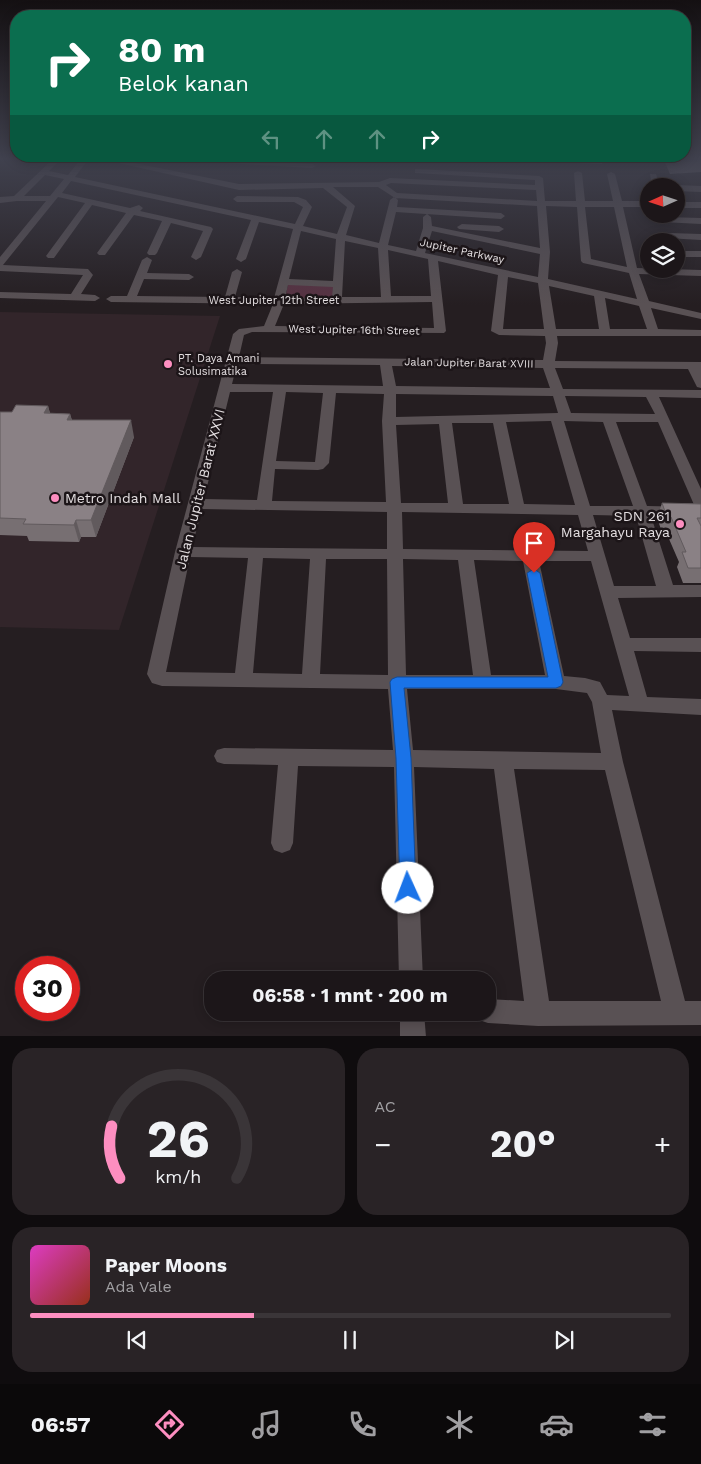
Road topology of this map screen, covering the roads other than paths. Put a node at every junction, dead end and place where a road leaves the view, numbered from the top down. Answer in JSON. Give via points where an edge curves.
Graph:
{"nodes":[{"id":1,"x":42,"y":208,"type":"edge"},
{"id":2,"x":85,"y":208,"type":"edge"},
{"id":3,"x":120,"y":208,"type":"edge"},
{"id":4,"x":137,"y":208,"type":"edge"},
{"id":5,"x":238,"y":208,"type":"edge"},
{"id":6,"x":308,"y":208,"type":"edge"},
{"id":7,"x":351,"y":208,"type":"edge"},
{"id":8,"x":392,"y":208,"type":"edge"},
{"id":9,"x":414,"y":208,"type":"edge"},
{"id":10,"x":502,"y":208,"type":"edge"},
{"id":11,"x":541,"y":208,"type":"edge"},
{"id":12,"x":582,"y":208,"type":"edge"},
{"id":13,"x":618,"y":208,"type":"edge"},
{"id":14,"x":132,"y":211,"type":"junction"},
{"id":15,"x":428,"y":212,"type":"junction"},
{"id":16,"x":501,"y":216,"type":"junction"},
{"id":17,"x":168,"y":219,"type":"junction"},
{"id":18,"x":256,"y":219,"type":"junction"},
{"id":19,"x":685,"y":219,"type":"edge"},
{"id":20,"x":701,"y":221,"type":"edge"},
{"id":21,"x":428,"y":227,"type":"junction"},
{"id":22,"x":299,"y":228,"type":"junction"},
{"id":23,"x":499,"y":228,"type":"junction"},
{"id":24,"x":341,"y":237,"type":"junction"},
{"id":25,"x":701,"y":237,"type":"edge"},
{"id":26,"x":685,"y":238,"type":"edge"},
{"id":27,"x":495,"y":242,"type":"junction"},
{"id":28,"x":9,"y":243,"type":"edge"},
{"id":29,"x":383,"y":246,"type":"junction"},
{"id":30,"x":545,"y":252,"type":"junction"},
{"id":31,"x":102,"y":253,"type":"dead end"},
{"id":32,"x":685,"y":254,"type":"edge"},
{"id":33,"x":701,"y":254,"type":"edge"},
{"id":34,"x":420,"y":255,"type":"junction"},
{"id":35,"x":51,"y":256,"type":"dead end"},
{"id":36,"x":433,"y":258,"type":"junction"},
{"id":37,"x":241,"y":259,"type":"dead end"},
{"id":38,"x":0,"y":263,"type":"edge"},
{"id":39,"x":0,"y":268,"type":"edge"},
{"id":40,"x":633,"y":271,"type":"junction"},
{"id":41,"x":640,"y":271,"type":"edge"},
{"id":42,"x":237,"y":272,"type":"dead end"},
{"id":43,"x":503,"y":272,"type":"junction"},
{"id":44,"x":685,"y":273,"type":"edge"},
{"id":45,"x":701,"y":273,"type":"edge"},
{"id":46,"x":141,"y":276,"type":"junction"},
{"id":47,"x":543,"y":281,"type":"junction"},
{"id":48,"x":284,"y":282,"type":"junction"},
{"id":49,"x":337,"y":284,"type":"junction"},
{"id":50,"x":185,"y":288,"type":"junction"},
{"id":51,"x":599,"y":292,"type":"junction"},
{"id":52,"x":0,"y":295,"type":"edge"},
{"id":53,"x":74,"y":298,"type":"junction"},
{"id":54,"x":95,"y":298,"type":"dead end"},
{"id":55,"x":111,"y":299,"type":"dead end"},
{"id":56,"x":130,"y":299,"type":"junction"},
{"id":57,"x":386,"y":299,"type":"junction"},
{"id":58,"x":438,"y":299,"type":"junction"},
{"id":59,"x":229,"y":300,"type":"junction"},
{"id":60,"x":337,"y":300,"type":"junction"},
{"id":61,"x":279,"y":301,"type":"junction"},
{"id":62,"x":645,"y":303,"type":"junction"},
{"id":63,"x":701,"y":316,"type":"edge"},
{"id":64,"x":268,"y":329,"type":"junction"},
{"id":65,"x":605,"y":332,"type":"junction"},
{"id":66,"x":654,"y":332,"type":"junction"},
{"id":67,"x":701,"y":333,"type":"edge"},
{"id":68,"x":551,"y":342,"type":"junction"},
{"id":69,"x":233,"y":360,"type":"junction"},
{"id":70,"x":385,"y":362,"type":"junction"},
{"id":71,"x":551,"y":364,"type":"junction"},
{"id":72,"x":697,"y":366,"type":"edge"},
{"id":73,"x":701,"y":384,"type":"edge"},
{"id":74,"x":226,"y":388,"type":"junction"},
{"id":75,"x":280,"y":389,"type":"junction"},
{"id":76,"x":330,"y":390,"type":"junction"},
{"id":77,"x":390,"y":390,"type":"junction"},
{"id":78,"x":556,"y":393,"type":"junction"},
{"id":79,"x":651,"y":394,"type":"junction"},
{"id":80,"x":701,"y":394,"type":"edge"},
{"id":81,"x":561,"y":418,"type":"junction"},
{"id":82,"x":608,"y":418,"type":"junction"},
{"id":83,"x":663,"y":418,"type":"junction"},
{"id":84,"x":499,"y":419,"type":"junction"},
{"id":85,"x":445,"y":420,"type":"junction"},
{"id":86,"x":389,"y":421,"type":"junction"},
{"id":87,"x":268,"y":465,"type":"junction"},
{"id":88,"x":195,"y":504,"type":"junction"},
{"id":89,"x":264,"y":504,"type":"junction"},
{"id":90,"x":701,"y":505,"type":"edge"},
{"id":91,"x":394,"y":507,"type":"junction"},
{"id":92,"x":456,"y":507,"type":"junction"},
{"id":93,"x":517,"y":508,"type":"junction"},
{"id":94,"x":583,"y":510,"type":"junction"},
{"id":95,"x":642,"y":512,"type":"junction"},
{"id":96,"x":701,"y":512,"type":"edge"},
{"id":97,"x":183,"y":552,"type":"junction"},
{"id":98,"x":256,"y":553,"type":"junction"},
{"id":99,"x":318,"y":553,"type":"junction"},
{"id":100,"x":394,"y":554,"type":"junction"},
{"id":101,"x":465,"y":555,"type":"junction"},
{"id":102,"x":530,"y":555,"type":"junction"},
{"id":103,"x":596,"y":556,"type":"junction"},
{"id":104,"x":666,"y":591,"type":"junction"},
{"id":105,"x":701,"y":591,"type":"edge"},
{"id":106,"x":608,"y":592,"type":"junction"},
{"id":107,"x":623,"y":644,"type":"junction"},
{"id":108,"x":701,"y":645,"type":"edge"},
{"id":109,"x":243,"y":679,"type":"junction"},
{"id":110,"x":311,"y":680,"type":"junction"},
{"id":111,"x":397,"y":682,"type":"junction"},
{"id":112,"x":483,"y":682,"type":"junction"},
{"id":113,"x":556,"y":682,"type":"junction"},
{"id":114,"x":601,"y":702,"type":"junction"},
{"id":115,"x":640,"y":704,"type":"junction"},
{"id":116,"x":701,"y":707,"type":"edge"},
{"id":117,"x":224,"y":756,"type":"dead end"},
{"id":118,"x":289,"y":757,"type":"junction"},
{"id":119,"x":404,"y":758,"type":"junction"},
{"id":120,"x":503,"y":759,"type":"junction"},
{"id":121,"x":613,"y":762,"type":"junction"},
{"id":122,"x":282,"y":843,"type":"dead end"},
{"id":123,"x":411,"y":971,"type":"edge"},
{"id":124,"x":496,"y":1011,"type":"edge"},
{"id":125,"x":676,"y":1013,"type":"junction"},
{"id":126,"x":701,"y":1013,"type":"edge"},
{"id":127,"x":538,"y":1014,"type":"junction"},
{"id":128,"x":412,"y":1021,"type":"edge"},
{"id":129,"x":413,"y":1036,"type":"edge"}],
"edges":[{"from":1,"to":28,"type":"street"},
{"from":2,"to":35,"type":"street"},
{"from":3,"to":14,"type":"street"},
{"from":4,"to":14,"type":"street"},
{"from":5,"to":18,"type":"street","name":"Jupiter Parkway"},
{"from":6,"to":22,"type":"street"},
{"from":7,"to":24,"type":"street"},
{"from":8,"to":29,"type":"street"},
{"from":9,"to":15,"type":"street"},
{"from":10,"to":16,"type":"street"},
{"from":11,"to":30,"type":"street"},
{"from":12,"to":40,"type":"street","via":[[586,261]]},
{"from":13,"to":40,"type":"street"},
{"from":14,"to":17,"type":"street"},
{"from":14,"to":31,"type":"street"},
{"from":15,"to":16,"type":"street"},
{"from":15,"to":21,"type":"street"},
{"from":16,"to":23,"type":"street"},
{"from":17,"to":46,"type":"street"},
{"from":17,"to":50,"type":"street","via":[[209,230]]},
{"from":18,"to":22,"type":"street","name":"Jupiter Parkway"},
{"from":18,"to":37,"type":"street"},
{"from":19,"to":20,"type":"street"},
{"from":21,"to":23,"type":"street"},
{"from":21,"to":27,"type":"street"},
{"from":21,"to":34,"type":"street"},
{"from":22,"to":24,"type":"street","name":"Jupiter Parkway"},
{"from":22,"to":48,"type":"street"},
{"from":23,"to":27,"type":"street"},
{"from":24,"to":29,"type":"street","name":"Jupiter Parkway"},
{"from":24,"to":49,"type":"street"},
{"from":25,"to":26,"type":"street"},
{"from":27,"to":30,"type":"street"},
{"from":28,"to":38,"type":"street"},
{"from":29,"to":34,"type":"street","name":"Jupiter Parkway"},
{"from":29,"to":57,"type":"street"},
{"from":30,"to":47,"type":"street"},
{"from":32,"to":33,"type":"street"},
{"from":34,"to":36,"type":"street","name":"Jupiter Parkway"},
{"from":36,"to":43,"type":"street","name":"Jupiter Parkway"},
{"from":36,"to":58,"type":"street"},
{"from":39,"to":53,"type":"street","via":[[84,271],[88,275]]},
{"from":40,"to":41,"type":"street"},
{"from":40,"to":62,"type":"street"},
{"from":42,"to":59,"type":"street"},
{"from":43,"to":47,"type":"street","name":"Jupiter Parkway"},
{"from":43,"to":68,"type":"street","via":[[497,331]]},
{"from":44,"to":45,"type":"street"},
{"from":46,"to":50,"type":"street"},
{"from":46,"to":56,"type":"street"},
{"from":47,"to":51,"type":"street","name":"Jupiter Parkway"},
{"from":47,"to":68,"type":"street"},
{"from":48,"to":49,"type":"street"},
{"from":48,"to":61,"type":"street"},
{"from":49,"to":60,"type":"street"},
{"from":50,"to":56,"type":"street","name":"West Jupiter 12th Street"},
{"from":50,"to":59,"type":"street","name":"West Jupiter 12th Street"},
{"from":51,"to":62,"type":"street","name":"Jupiter Parkway"},
{"from":51,"to":65,"type":"street"},
{"from":52,"to":53,"type":"street"},
{"from":53,"to":54,"type":"street"},
{"from":55,"to":56,"type":"street","name":"West Jupiter 12th Street"},
{"from":57,"to":58,"type":"street","name":"West Jupiter 12th Street"},
{"from":57,"to":60,"type":"street","name":"West Jupiter 12th Street"},
{"from":58,"to":64,"type":"street","name":"West Jupiter 16th Street","via":[[440,331]]},
{"from":59,"to":61,"type":"street","name":"West Jupiter 12th Street"},
{"from":60,"to":61,"type":"street","name":"West Jupiter 12th Street"},
{"from":61,"to":64,"type":"street"},
{"from":62,"to":63,"type":"street","name":"Jupiter Parkway"},
{"from":62,"to":66,"type":"street"},
{"from":64,"to":69,"type":"street","name":"Jalan Jupiter Barat XXVI","via":[[252,329],[239,334]]},
{"from":65,"to":66,"type":"street"},
{"from":65,"to":68,"type":"street"},
{"from":66,"to":67,"type":"street"},
{"from":68,"to":71,"type":"street"},
{"from":69,"to":70,"type":"street","name":"Jalan Jupiter Barat XVIII"},
{"from":69,"to":74,"type":"street","name":"Jalan Jupiter Barat XXVI"},
{"from":70,"to":71,"type":"street","name":"Jalan Jupiter Barat XVIII"},
{"from":70,"to":77,"type":"street"},
{"from":71,"to":72,"type":"street","name":"Jalan Jupiter Barat XVIII"},
{"from":71,"to":78,"type":"street"},
{"from":72,"to":73,"type":"street"},
{"from":74,"to":75,"type":"street"},
{"from":74,"to":88,"type":"street","name":"Jalan Jupiter Barat XXVI"},
{"from":75,"to":76,"type":"street"},
{"from":75,"to":87,"type":"street"},
{"from":76,"to":77,"type":"street"},
{"from":76,"to":87,"type":"street","via":[[322,463],[318,466]]},
{"from":77,"to":78,"type":"street"},
{"from":77,"to":86,"type":"street"},
{"from":78,"to":79,"type":"street"},
{"from":78,"to":81,"type":"street"},
{"from":79,"to":80,"type":"street"},
{"from":79,"to":83,"type":"street"},
{"from":81,"to":82,"type":"street"},
{"from":81,"to":84,"type":"street"},
{"from":81,"to":94,"type":"street"},
{"from":82,"to":83,"type":"street"},
{"from":82,"to":95,"type":"street"},
{"from":83,"to":90,"type":"street"},
{"from":84,"to":85,"type":"street"},
{"from":84,"to":93,"type":"street"},
{"from":85,"to":86,"type":"street"},
{"from":85,"to":92,"type":"street"},
{"from":86,"to":91,"type":"street"},
{"from":87,"to":89,"type":"street"},
{"from":88,"to":89,"type":"street"},
{"from":88,"to":97,"type":"street","name":"Jalan Jupiter Barat XXVI"},
{"from":89,"to":91,"type":"street"},
{"from":91,"to":92,"type":"street"},
{"from":91,"to":100,"type":"street"},
{"from":92,"to":93,"type":"street"},
{"from":93,"to":94,"type":"street"},
{"from":94,"to":95,"type":"street"},
{"from":94,"to":103,"type":"street"},
{"from":95,"to":96,"type":"street"},
{"from":95,"to":104,"type":"street"},
{"from":97,"to":98,"type":"street"},
{"from":97,"to":109,"type":"street","name":"Jalan Jupiter Barat XXVI","via":[[156,674],[162,679]]},
{"from":98,"to":99,"type":"street"},
{"from":98,"to":109,"type":"street"},
{"from":99,"to":100,"type":"street"},
{"from":99,"to":110,"type":"street"},
{"from":100,"to":101,"type":"street"},
{"from":100,"to":111,"type":"street"},
{"from":101,"to":102,"type":"street"},
{"from":101,"to":112,"type":"street"},
{"from":102,"to":103,"type":"street"},
{"from":102,"to":113,"type":"street"},
{"from":103,"to":106,"type":"street"},
{"from":104,"to":105,"type":"street"},
{"from":104,"to":106,"type":"street"},
{"from":106,"to":107,"type":"street"},
{"from":107,"to":108,"type":"street"},
{"from":107,"to":115,"type":"street"},
{"from":109,"to":110,"type":"street"},
{"from":110,"to":111,"type":"street"},
{"from":111,"to":112,"type":"street"},
{"from":111,"to":119,"type":"street"},
{"from":112,"to":113,"type":"street"},
{"from":113,"to":114,"type":"street","via":[[586,684],[593,688]]},
{"from":114,"to":115,"type":"street"},
{"from":114,"to":121,"type":"street"},
{"from":115,"to":116,"type":"street"},
{"from":117,"to":118,"type":"street"},
{"from":118,"to":119,"type":"street"},
{"from":118,"to":122,"type":"street"},
{"from":119,"to":120,"type":"street"},
{"from":119,"to":123,"type":"street"},
{"from":120,"to":121,"type":"street"},
{"from":120,"to":127,"type":"street"},
{"from":121,"to":125,"type":"street"},
{"from":124,"to":127,"type":"street"},
{"from":125,"to":126,"type":"street"},
{"from":125,"to":127,"type":"street"},
{"from":128,"to":129,"type":"street"}]}
